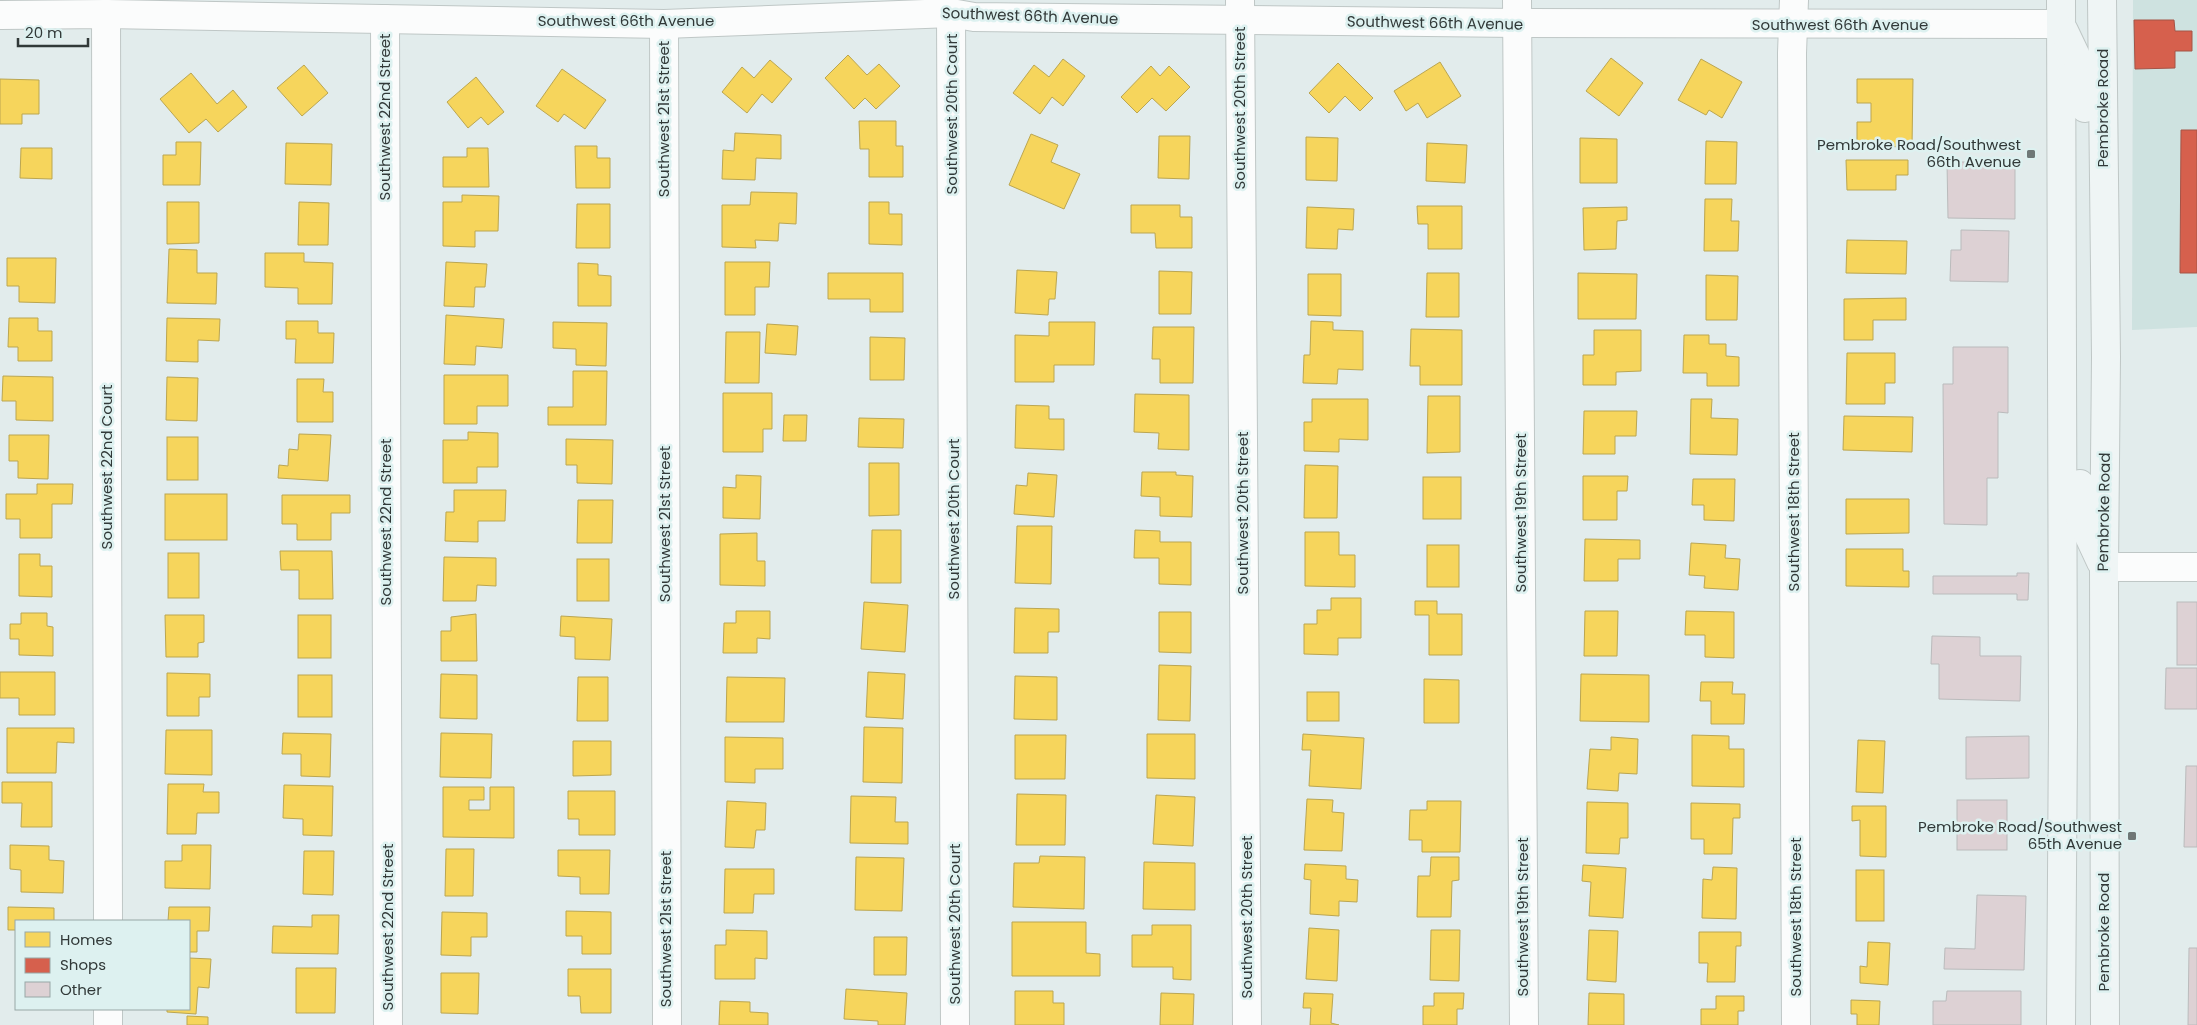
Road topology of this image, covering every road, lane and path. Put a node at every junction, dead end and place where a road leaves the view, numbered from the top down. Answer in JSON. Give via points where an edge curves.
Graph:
{"nodes":[{"id":1,"x":2102,"y":0,"type":"edge"},
{"id":2,"x":966,"y":10,"type":"edge"},
{"id":3,"x":1240,"y":10,"type":"edge"},
{"id":4,"x":1517,"y":12,"type":"edge"},
{"id":5,"x":1794,"y":12,"type":"edge"},
{"id":6,"x":2061,"y":12,"type":"edge"},
{"id":7,"x":106,"y":14,"type":"junction"},
{"id":8,"x":0,"y":15,"type":"edge"},
{"id":9,"x":385,"y":19,"type":"junction"},
{"id":10,"x":664,"y":24,"type":"junction"},
{"id":11,"x":2106,"y":291,"type":"junction"},
{"id":12,"x":2063,"y":302,"type":"junction"},
{"id":13,"x":2104,"y":567,"type":"junction"},
{"id":14,"x":2197,"y":567,"type":"edge"},
{"id":15,"x":108,"y":920,"type":"edge"},
{"id":16,"x":108,"y":1010,"type":"edge"},
{"id":17,"x":108,"y":1025,"type":"edge"},
{"id":18,"x":388,"y":1025,"type":"edge"},
{"id":19,"x":667,"y":1025,"type":"edge"},
{"id":20,"x":955,"y":1025,"type":"edge"},
{"id":21,"x":1247,"y":1025,"type":"edge"},
{"id":22,"x":1524,"y":1025,"type":"edge"},
{"id":23,"x":1796,"y":1025,"type":"edge"},
{"id":24,"x":2062,"y":1025,"type":"edge"},
{"id":25,"x":2105,"y":1025,"type":"edge"}],
"edges":[{"from":1,"to":11,"type":"main road","name":"Pembroke Road"},
{"from":2,"to":3,"type":"street","name":"Southwest 66th Avenue"},
{"from":2,"to":10,"type":"street","name":"Southwest 66th Avenue"},
{"from":2,"to":20,"type":"street","name":"Southwest 20th Court"},
{"from":3,"to":4,"type":"street","name":"Southwest 66th Avenue"},
{"from":3,"to":21,"type":"street","name":"Southwest 20th Street"},
{"from":4,"to":5,"type":"street","name":"Southwest 66th Avenue"},
{"from":4,"to":22,"type":"street","name":"Southwest 19th Street"},
{"from":5,"to":6,"type":"street","name":"Southwest 66th Avenue"},
{"from":5,"to":23,"type":"street","name":"Southwest 18th Street"},
{"from":6,"to":11,"type":"main road","via":[[2084,73],[2086,264]]},
{"from":6,"to":12,"type":"main road"},
{"from":7,"to":8,"type":"street","name":"Southwest 66th Avenue"},
{"from":7,"to":9,"type":"street","name":"Southwest 66th Avenue"},
{"from":7,"to":15,"type":"street","name":"Southwest 22nd Court"},
{"from":9,"to":10,"type":"street","name":"Southwest 66th Avenue"},
{"from":9,"to":18,"type":"street","name":"Southwest 22nd Street"},
{"from":10,"to":19,"type":"street","name":"Southwest 21st Street"},
{"from":11,"to":13,"type":"main road","name":"Pembroke Road"},
{"from":12,"to":13,"type":"main road","via":[[2077,325],[2080,517]]},
{"from":12,"to":24,"type":"main road"},
{"from":13,"to":14,"type":"street"},
{"from":13,"to":25,"type":"main road","name":"Pembroke Road"},
{"from":16,"to":17,"type":"street"}]}
